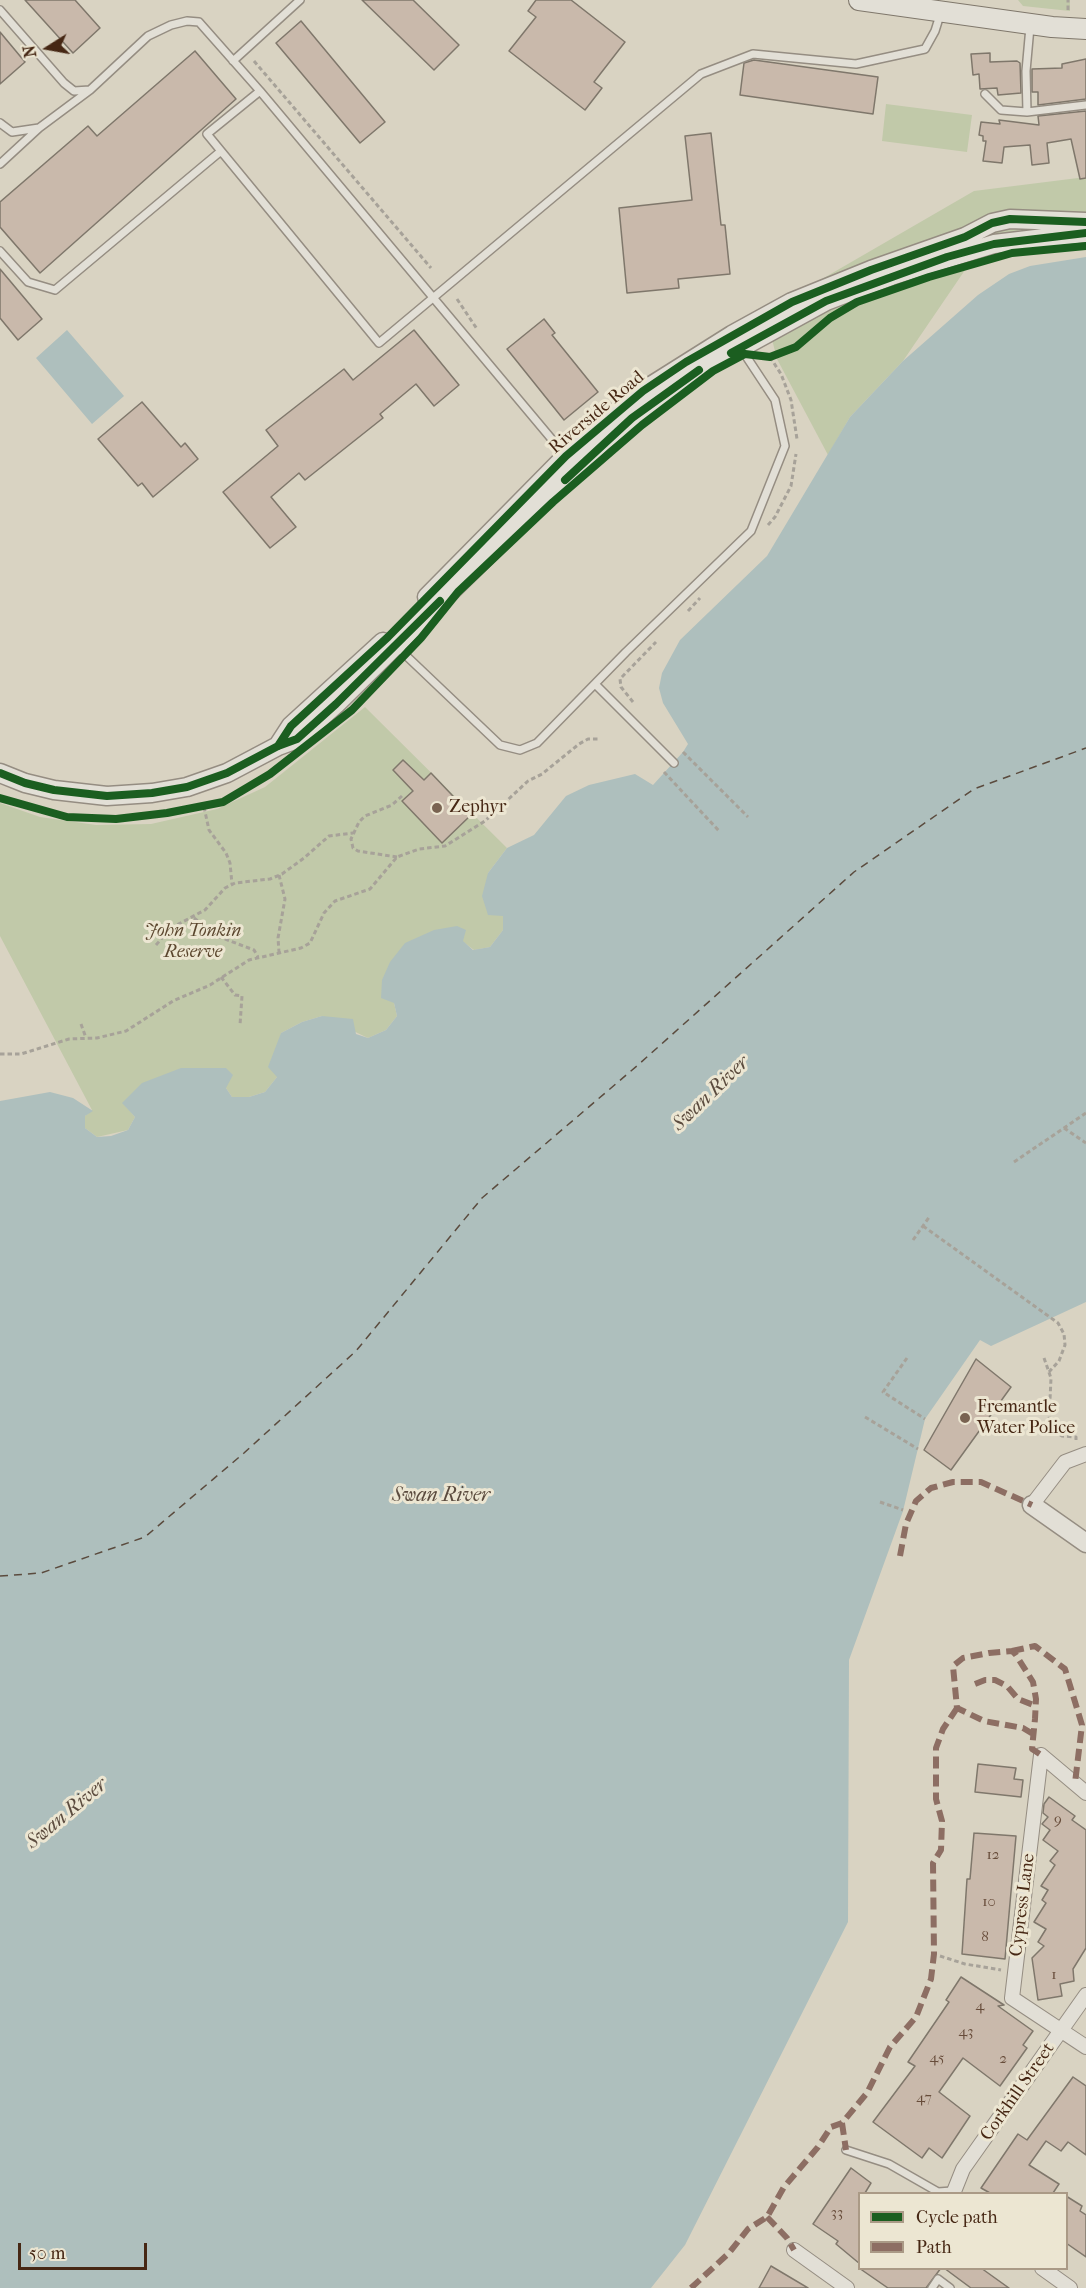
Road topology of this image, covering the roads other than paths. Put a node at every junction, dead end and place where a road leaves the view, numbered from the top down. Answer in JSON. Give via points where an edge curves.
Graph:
{"nodes":[{"id":1,"x":300,"y":0,"type":"edge"},
{"id":2,"x":859,"y":0,"type":"edge"},
{"id":3,"x":939,"y":6,"type":"edge"},
{"id":4,"x":0,"y":10,"type":"edge"},
{"id":5,"x":1074,"y":10,"type":"edge"},
{"id":6,"x":1030,"y":24,"type":"junction"},
{"id":7,"x":1086,"y":29,"type":"edge"},
{"id":8,"x":233,"y":61,"type":"junction"},
{"id":9,"x":90,"y":90,"type":"junction"},
{"id":10,"x":260,"y":91,"type":"junction"},
{"id":11,"x":985,"y":94,"type":"dead end"},
{"id":12,"x":1086,"y":105,"type":"edge"},
{"id":13,"x":1027,"y":112,"type":"junction"},
{"id":14,"x":0,"y":123,"type":"edge"},
{"id":15,"x":39,"y":128,"type":"junction"},
{"id":16,"x":221,"y":151,"type":"junction"},
{"id":17,"x":0,"y":164,"type":"edge"},
{"id":18,"x":1086,"y":222,"type":"edge"},
{"id":19,"x":1086,"y":233,"type":"edge"},
{"id":20,"x":0,"y":250,"type":"edge"},
{"id":21,"x":432,"y":298,"type":"junction"},
{"id":22,"x":739,"y":346,"type":"junction"},
{"id":23,"x":571,"y":463,"type":"junction"},
{"id":24,"x":392,"y":641,"type":"junction"},
{"id":25,"x":595,"y":684,"type":"junction"},
{"id":26,"x":674,"y":764,"type":"dead end"},
{"id":27,"x":0,"y":773,"type":"edge"},
{"id":28,"x":1081,"y":1455,"type":"edge"},
{"id":29,"x":1032,"y":1505,"type":"joint"},
{"id":30,"x":1086,"y":1543,"type":"edge"},
{"id":31,"x":1086,"y":1793,"type":"edge"},
{"id":32,"x":1086,"y":1995,"type":"edge"},
{"id":33,"x":1061,"y":2030,"type":"junction"},
{"id":34,"x":1086,"y":2048,"type":"edge"},
{"id":35,"x":846,"y":2150,"type":"dead end"},
{"id":36,"x":952,"y":2192,"type":"edge"},
{"id":37,"x":794,"y":2250,"type":"dead end"},
{"id":38,"x":1045,"y":2270,"type":"edge"},
{"id":39,"x":848,"y":2288,"type":"edge"},
{"id":40,"x":932,"y":2288,"type":"edge"},
{"id":41,"x":950,"y":2288,"type":"edge"},
{"id":42,"x":1070,"y":2288,"type":"edge"}],
"edges":[{"from":1,"to":8,"type":"lane"},
{"from":2,"to":3,"type":"main road"},
{"from":3,"to":5,"type":"main road"},
{"from":3,"to":6,"type":"main road"},
{"from":3,"to":21,"type":"lane","via":[[935,31],[925,49],[856,64],[753,54],[701,74]]},
{"from":4,"to":9,"type":"lane","via":[[64,83],[74,91]]},
{"from":6,"to":7,"type":"main road"},
{"from":6,"to":13,"type":"lane"},
{"from":8,"to":9,"type":"lane","via":[[199,22],[187,21],[148,36]]},
{"from":8,"to":10,"type":"lane"},
{"from":9,"to":15,"type":"lane"},
{"from":10,"to":16,"type":"lane","via":[[207,134]]},
{"from":10,"to":21,"type":"lane"},
{"from":11,"to":13,"type":"lane","via":[[1001,110]]},
{"from":12,"to":13,"type":"lane"},
{"from":14,"to":15,"type":"lane","via":[[12,132]]},
{"from":15,"to":17,"type":"lane"},
{"from":16,"to":20,"type":"lane","via":[[55,290],[28,282]]},
{"from":16,"to":21,"type":"lane","via":[[380,343]]},
{"from":18,"to":22,"type":"street","name":"Riverside Road","via":[[1010,219],[992,223],[965,237],[792,302]]},
{"from":19,"to":22,"type":"street","name":"Riverside Road","via":[[994,244],[947,256],[826,301]]},
{"from":21,"to":23,"type":"lane"},
{"from":22,"to":23,"type":"street","name":"Riverside Road","via":[[643,391]]},
{"from":22,"to":25,"type":"lane","via":[[775,400],[785,446],[751,531]]},
{"from":23,"to":24,"type":"street","name":"Riverside Road"},
{"from":24,"to":25,"type":"lane","via":[[500,745],[520,750],[537,743]]},
{"from":24,"to":27,"type":"street","name":"Riverside Road","via":[[291,726],[283,753],[187,787],[152,794],[107,796],[54,790]]},
{"from":25,"to":26,"type":"lane"},
{"from":28,"to":29,"type":"street","via":[[1054,1472]]},
{"from":29,"to":30,"type":"street"},
{"from":31,"to":33,"type":"street","name":"Cypress Lane","via":[[1041,1755],[1012,1998]]},
{"from":32,"to":33,"type":"street","name":"Corkhill Street"},
{"from":33,"to":34,"type":"street"},
{"from":33,"to":36,"type":"street","name":"Corkhill Street","via":[[963,2169]]},
{"from":35,"to":36,"type":"lane","via":[[889,2164],[938,2192]]},
{"from":37,"to":39,"type":"street"},
{"from":38,"to":42,"type":"street"},
{"from":40,"to":41,"type":"lane","via":[[938,2279]]}]}
